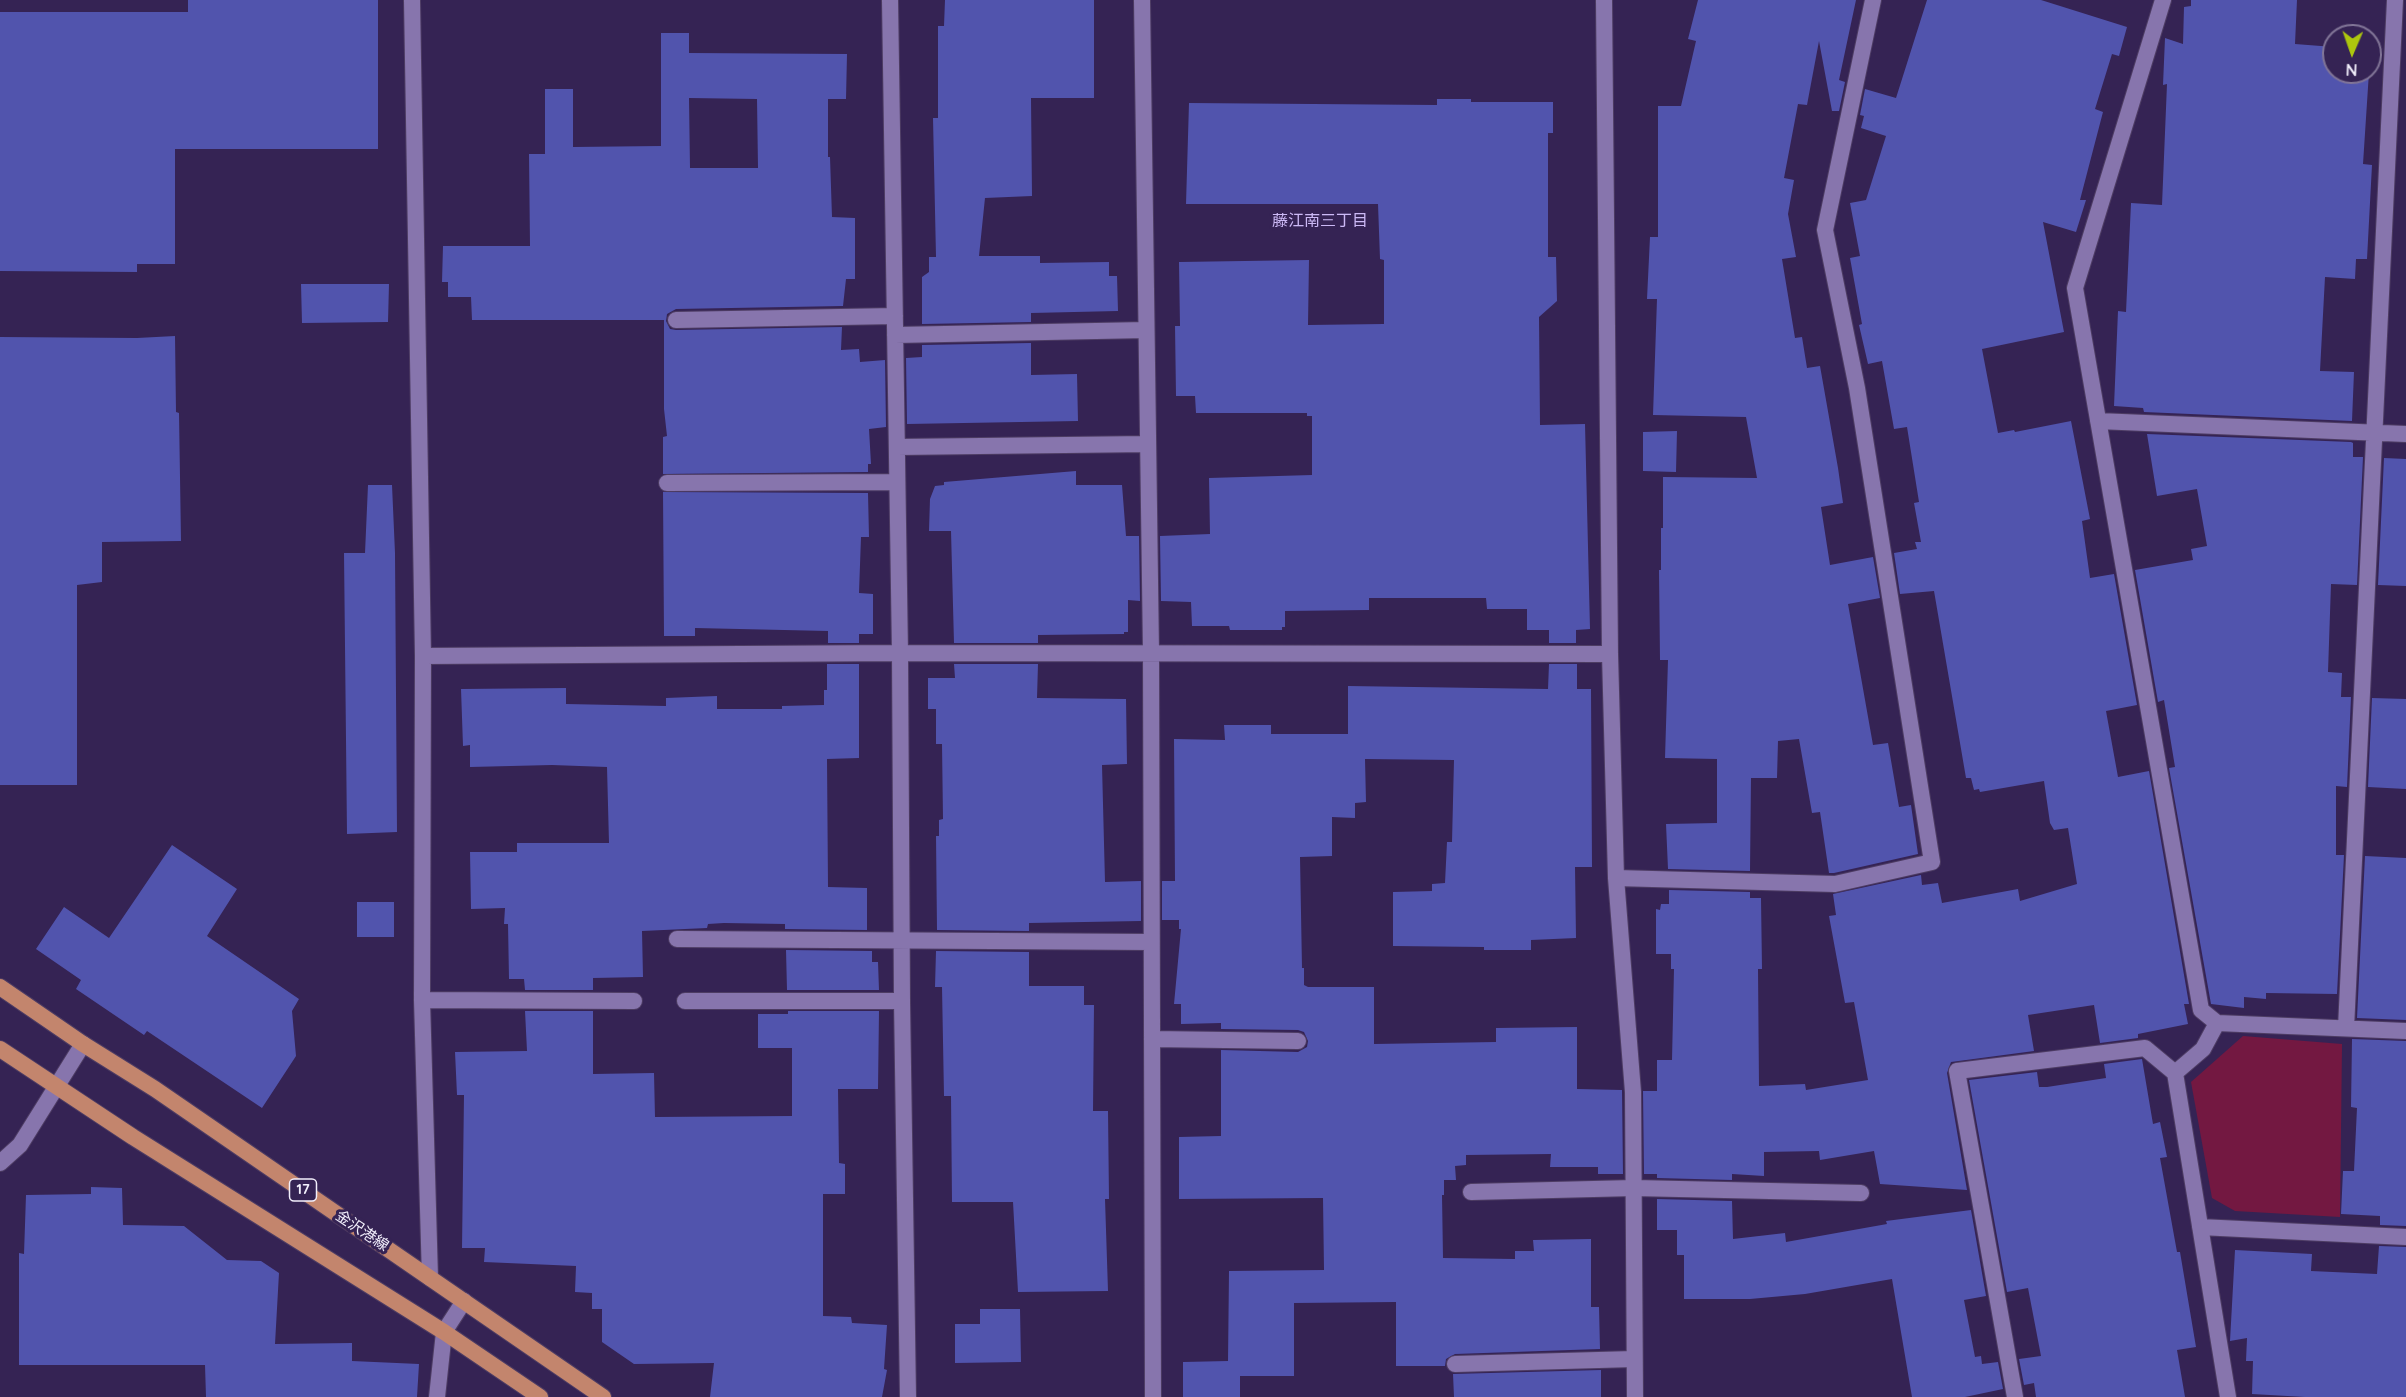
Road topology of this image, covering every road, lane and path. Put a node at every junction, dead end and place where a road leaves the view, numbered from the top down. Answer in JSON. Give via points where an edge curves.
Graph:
{"nodes":[{"id":1,"x":412,"y":0,"type":"edge"},
{"id":2,"x":890,"y":0,"type":"edge"},
{"id":3,"x":1142,"y":0,"type":"edge"},
{"id":4,"x":1604,"y":0,"type":"edge"},
{"id":5,"x":1874,"y":0,"type":"edge"},
{"id":6,"x":2163,"y":0,"type":"edge"},
{"id":7,"x":2396,"y":0,"type":"edge"},
{"id":8,"x":895,"y":316,"type":"junction"},
{"id":9,"x":676,"y":320,"type":"dead end"},
{"id":10,"x":1146,"y":330,"type":"junction"},
{"id":11,"x":895,"y":335,"type":"junction"},
{"id":12,"x":2098,"y":421,"type":"junction"},
{"id":13,"x":2374,"y":432,"type":"junction"},
{"id":14,"x":2406,"y":434,"type":"edge"},
{"id":15,"x":1148,"y":444,"type":"junction"},
{"id":16,"x":897,"y":447,"type":"junction"},
{"id":17,"x":897,"y":482,"type":"junction"},
{"id":18,"x":667,"y":483,"type":"dead end"},
{"id":19,"x":900,"y":652,"type":"junction"},
{"id":20,"x":1151,"y":652,"type":"junction"},
{"id":21,"x":1610,"y":654,"type":"junction"},
{"id":22,"x":423,"y":656,"type":"junction"},
{"id":23,"x":1616,"y":878,"type":"junction"},
{"id":24,"x":677,"y":939,"type":"dead end"},
{"id":25,"x":902,"y":940,"type":"junction"},
{"id":26,"x":1151,"y":942,"type":"junction"},
{"id":27,"x":0,"y":987,"type":"edge"},
{"id":28,"x":422,"y":1000,"type":"junction"},
{"id":29,"x":902,"y":1000,"type":"junction"},
{"id":30,"x":634,"y":1001,"type":"dead end"},
{"id":31,"x":686,"y":1001,"type":"dead end"},
{"id":32,"x":2217,"y":1023,"type":"junction"},
{"id":33,"x":2346,"y":1028,"type":"junction"},
{"id":34,"x":2406,"y":1031,"type":"edge"},
{"id":35,"x":1152,"y":1039,"type":"junction"},
{"id":36,"x":1298,"y":1041,"type":"dead end"},
{"id":37,"x":83,"y":1044,"type":"junction"},
{"id":38,"x":0,"y":1049,"type":"edge"},
{"id":39,"x":2175,"y":1073,"type":"junction"},
{"id":40,"x":57,"y":1087,"type":"junction"},
{"id":41,"x":0,"y":1163,"type":"edge"},
{"id":42,"x":1634,"y":1188,"type":"junction"},
{"id":43,"x":1471,"y":1192,"type":"dead end"},
{"id":44,"x":1861,"y":1193,"type":"dead end"},
{"id":45,"x":2200,"y":1227,"type":"junction"},
{"id":46,"x":2406,"y":1237,"type":"edge"},
{"id":47,"x":430,"y":1278,"type":"junction"},
{"id":48,"x":464,"y":1301,"type":"junction"},
{"id":49,"x":444,"y":1332,"type":"junction"},
{"id":50,"x":1634,"y":1359,"type":"junction"},
{"id":51,"x":1455,"y":1364,"type":"dead end"},
{"id":52,"x":437,"y":1397,"type":"edge"},
{"id":53,"x":540,"y":1397,"type":"edge"},
{"id":54,"x":603,"y":1397,"type":"edge"},
{"id":55,"x":908,"y":1397,"type":"edge"},
{"id":56,"x":1153,"y":1397,"type":"edge"},
{"id":57,"x":1635,"y":1397,"type":"edge"},
{"id":58,"x":2015,"y":1397,"type":"edge"},
{"id":59,"x":2228,"y":1397,"type":"edge"}],
"edges":[{"from":1,"to":22,"type":"street"},
{"from":2,"to":8,"type":"street"},
{"from":3,"to":10,"type":"street"},
{"from":4,"to":21,"type":"street"},
{"from":5,"to":23,"type":"street","via":[[1826,230],[1857,388],[1932,862],[1835,884]]},
{"from":6,"to":12,"type":"street","via":[[2075,288]]},
{"from":7,"to":13,"type":"street"},
{"from":8,"to":9,"type":"street"},
{"from":8,"to":11,"type":"street"},
{"from":10,"to":11,"type":"street"},
{"from":10,"to":15,"type":"street"},
{"from":11,"to":16,"type":"street"},
{"from":12,"to":13,"type":"street"},
{"from":12,"to":32,"type":"street","via":[[2202,1010]]},
{"from":13,"to":14,"type":"street"},
{"from":13,"to":33,"type":"street"},
{"from":15,"to":16,"type":"street"},
{"from":15,"to":20,"type":"street"},
{"from":16,"to":17,"type":"street"},
{"from":17,"to":18,"type":"street"},
{"from":17,"to":19,"type":"street"},
{"from":19,"to":20,"type":"street"},
{"from":19,"to":22,"type":"street"},
{"from":19,"to":25,"type":"street"},
{"from":20,"to":21,"type":"street"},
{"from":20,"to":26,"type":"street"},
{"from":21,"to":23,"type":"street"},
{"from":22,"to":28,"type":"street"},
{"from":23,"to":42,"type":"street","via":[[1633,1092]]},
{"from":24,"to":25,"type":"street"},
{"from":25,"to":26,"type":"street"},
{"from":25,"to":29,"type":"street"},
{"from":26,"to":35,"type":"street"},
{"from":27,"to":37,"type":"main road","name":"金沢港線","number":"17"},
{"from":28,"to":30,"type":"street"},
{"from":28,"to":47,"type":"street"},
{"from":29,"to":31,"type":"street"},
{"from":29,"to":55,"type":"street"},
{"from":32,"to":33,"type":"street"},
{"from":32,"to":39,"type":"street","via":[[2203,1048]]},
{"from":33,"to":34,"type":"street"},
{"from":35,"to":36,"type":"street"},
{"from":35,"to":56,"type":"street"},
{"from":37,"to":40,"type":"street"},
{"from":37,"to":47,"type":"main road","name":"金沢港線","number":"17"},
{"from":38,"to":40,"type":"main road"},
{"from":39,"to":45,"type":"street"},
{"from":39,"to":58,"type":"street","via":[[2145,1048],[1957,1071]]},
{"from":40,"to":41,"type":"street","via":[[20,1145]]},
{"from":40,"to":49,"type":"main road"},
{"from":42,"to":43,"type":"street"},
{"from":42,"to":44,"type":"street"},
{"from":42,"to":50,"type":"street"},
{"from":45,"to":46,"type":"street"},
{"from":45,"to":59,"type":"street"},
{"from":47,"to":48,"type":"main road","name":"金沢港線","number":"17"},
{"from":48,"to":49,"type":"street"},
{"from":48,"to":54,"type":"main road","name":"金沢港線","number":"17"},
{"from":49,"to":52,"type":"street"},
{"from":49,"to":53,"type":"main road"},
{"from":50,"to":51,"type":"street"},
{"from":50,"to":57,"type":"street"}]}
